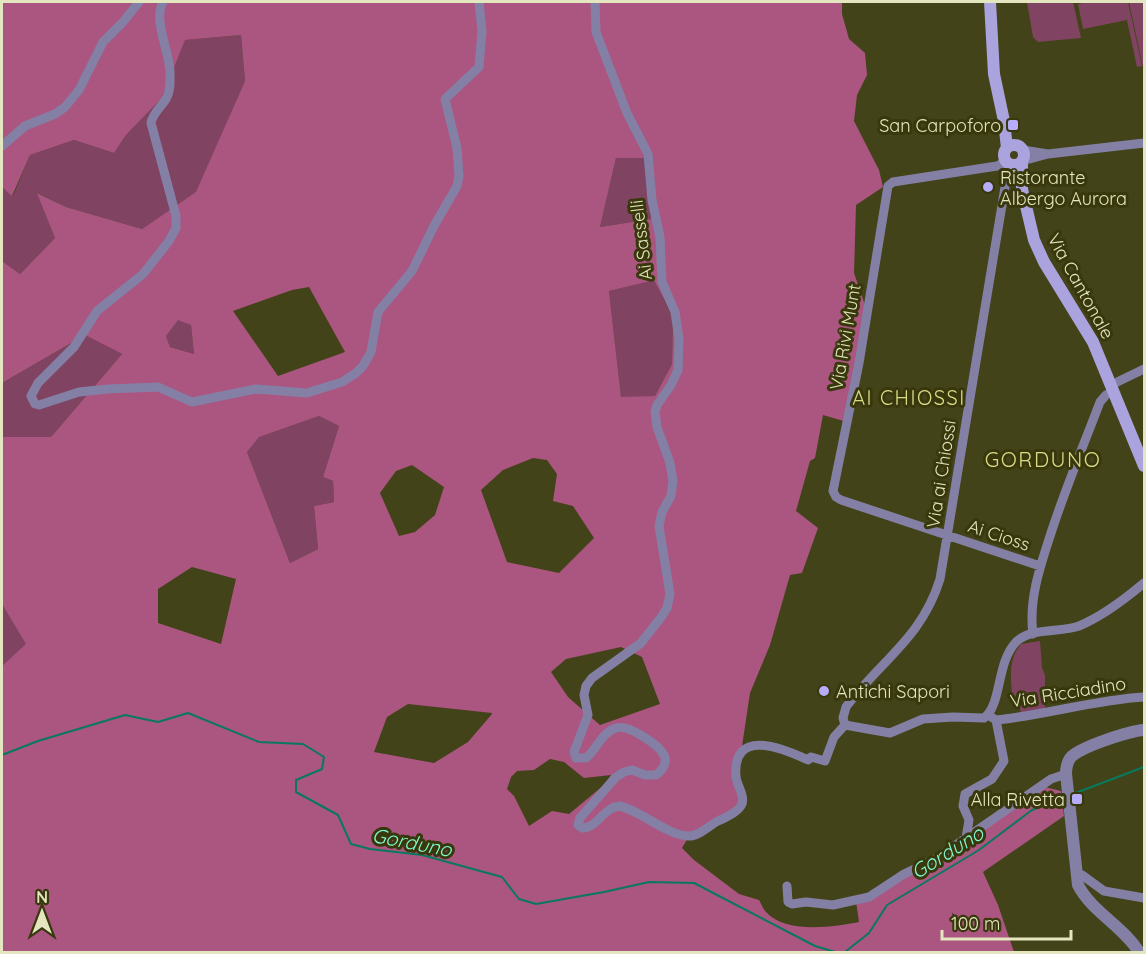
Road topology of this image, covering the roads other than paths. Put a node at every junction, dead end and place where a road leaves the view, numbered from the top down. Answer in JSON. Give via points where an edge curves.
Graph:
{"nodes":[{"id":1,"x":139,"y":2,"type":"edge"},
{"id":2,"x":163,"y":2,"type":"edge"},
{"id":3,"x":479,"y":2,"type":"edge"},
{"id":4,"x":595,"y":2,"type":"edge"},
{"id":5,"x":990,"y":2,"type":"edge"},
{"id":6,"x":1144,"y":142,"type":"edge"},
{"id":7,"x":2,"y":146,"type":"edge"},
{"id":8,"x":1017,"y":151,"type":"junction"},
{"id":9,"x":1008,"y":162,"type":"junction"},
{"id":10,"x":1022,"y":189,"type":"junction"},
{"id":11,"x":1005,"y":194,"type":"junction"},
{"id":12,"x":1144,"y":369,"type":"edge"},
{"id":13,"x":1113,"y":388,"type":"junction"},
{"id":14,"x":1144,"y":466,"type":"edge"},
{"id":15,"x":948,"y":536,"type":"junction"},
{"id":16,"x":1040,"y":566,"type":"junction"},
{"id":17,"x":1144,"y":583,"type":"edge"},
{"id":18,"x":1033,"y":634,"type":"junction"},
{"id":19,"x":1144,"y":697,"type":"edge"},
{"id":20,"x":992,"y":718,"type":"junction"},
{"id":21,"x":845,"y":725,"type":"junction"},
{"id":22,"x":1144,"y":729,"type":"edge"},
{"id":23,"x":755,"y":744,"type":"joint"},
{"id":24,"x":1066,"y":776,"type":"junction"},
{"id":25,"x":966,"y":838,"type":"junction"},
{"id":26,"x":1076,"y":874,"type":"junction"},
{"id":27,"x":787,"y":886,"type":"dead end"},
{"id":28,"x":1144,"y":898,"type":"edge"},
{"id":29,"x":1139,"y":952,"type":"edge"}],
"edges":[{"from":1,"to":7,"type":"street","via":[[103,42],[79,90],[65,107],[25,126]]},
{"from":2,"to":3,"type":"street","via":[[159,18],[170,87],[151,123],[176,228],[143,274],[98,310],[74,347],[38,383],[31,396],[35,404],[100,389],[158,387],[192,402],[256,389],[307,393],[342,382],[356,373],[371,352],[378,312],[412,271],[457,186],[457,148],[445,99],[479,67]]},
{"from":4,"to":23,"type":"street","name":"Ai Sasselli","via":[[596,32],[648,154],[662,282],[677,320],[680,353],[678,370],[655,412],[673,481],[658,526],[670,594],[667,608],[642,643],[586,686],[588,716],[574,752],[579,759],[586,758],[608,732],[622,727],[632,729],[662,752],[665,762],[656,775],[633,770],[620,774],[578,825],[590,827],[610,808],[620,806],[682,835],[695,835],[740,807],[743,800],[737,765],[744,750]]},
{"from":5,"to":8,"type":"main road","name":"Via Cantonale","via":[[995,83],[1004,121]]},
{"from":6,"to":8,"type":"street","via":[[1048,154]]},
{"from":8,"to":9,"type":"main road","via":[[1004,156]]},
{"from":8,"to":10,"type":"main road","name":"Via Cantonale"},
{"from":9,"to":10,"type":"main road","name":"Via Cantonale"},
{"from":9,"to":11,"type":"street","name":"Via ai Chiossi"},
{"from":9,"to":15,"type":"street","name":"Via Rivi Munt","via":[[888,186],[859,363],[832,488],[841,500]]},
{"from":10,"to":11,"type":"street"},
{"from":10,"to":13,"type":"main road","name":"Via Cantonale","via":[[1038,251],[1089,333]]},
{"from":11,"to":15,"type":"street","name":"Via ai Chiossi"},
{"from":12,"to":13,"type":"street"},
{"from":13,"to":14,"type":"main road","name":"Via Cantonale"},
{"from":13,"to":16,"type":"street","via":[[1100,402]]},
{"from":15,"to":16,"type":"street","name":"Ai Cioss"},
{"from":15,"to":21,"type":"street","name":"Via ai Chiossi","via":[[940,579],[929,605],[909,638],[848,705],[843,718]]},
{"from":16,"to":18,"type":"street","via":[[1031,617]]},
{"from":17,"to":18,"type":"street","via":[[1079,626]]},
{"from":18,"to":20,"type":"street","via":[[1016,642],[1006,657]]},
{"from":19,"to":20,"type":"street","name":"Via Ricciadino"},
{"from":20,"to":21,"type":"street","name":"Via Ricciadino","via":[[923,719],[890,734]]},
{"from":20,"to":25,"type":"street","via":[[1004,763],[993,778],[965,794],[963,806],[969,820]]},
{"from":21,"to":23,"type":"street","name":"Via ai Chiossi","via":[[834,737],[825,761],[811,757],[808,760]]},
{"from":22,"to":24,"type":"street","via":[[1075,754],[1067,764]]},
{"from":24,"to":25,"type":"street","via":[[1051,779]]},
{"from":24,"to":26,"type":"street"},
{"from":25,"to":27,"type":"street","via":[[856,901],[792,904]]},
{"from":26,"to":28,"type":"street","via":[[1104,891]]},
{"from":26,"to":29,"type":"street","via":[[1084,894]]}]}
